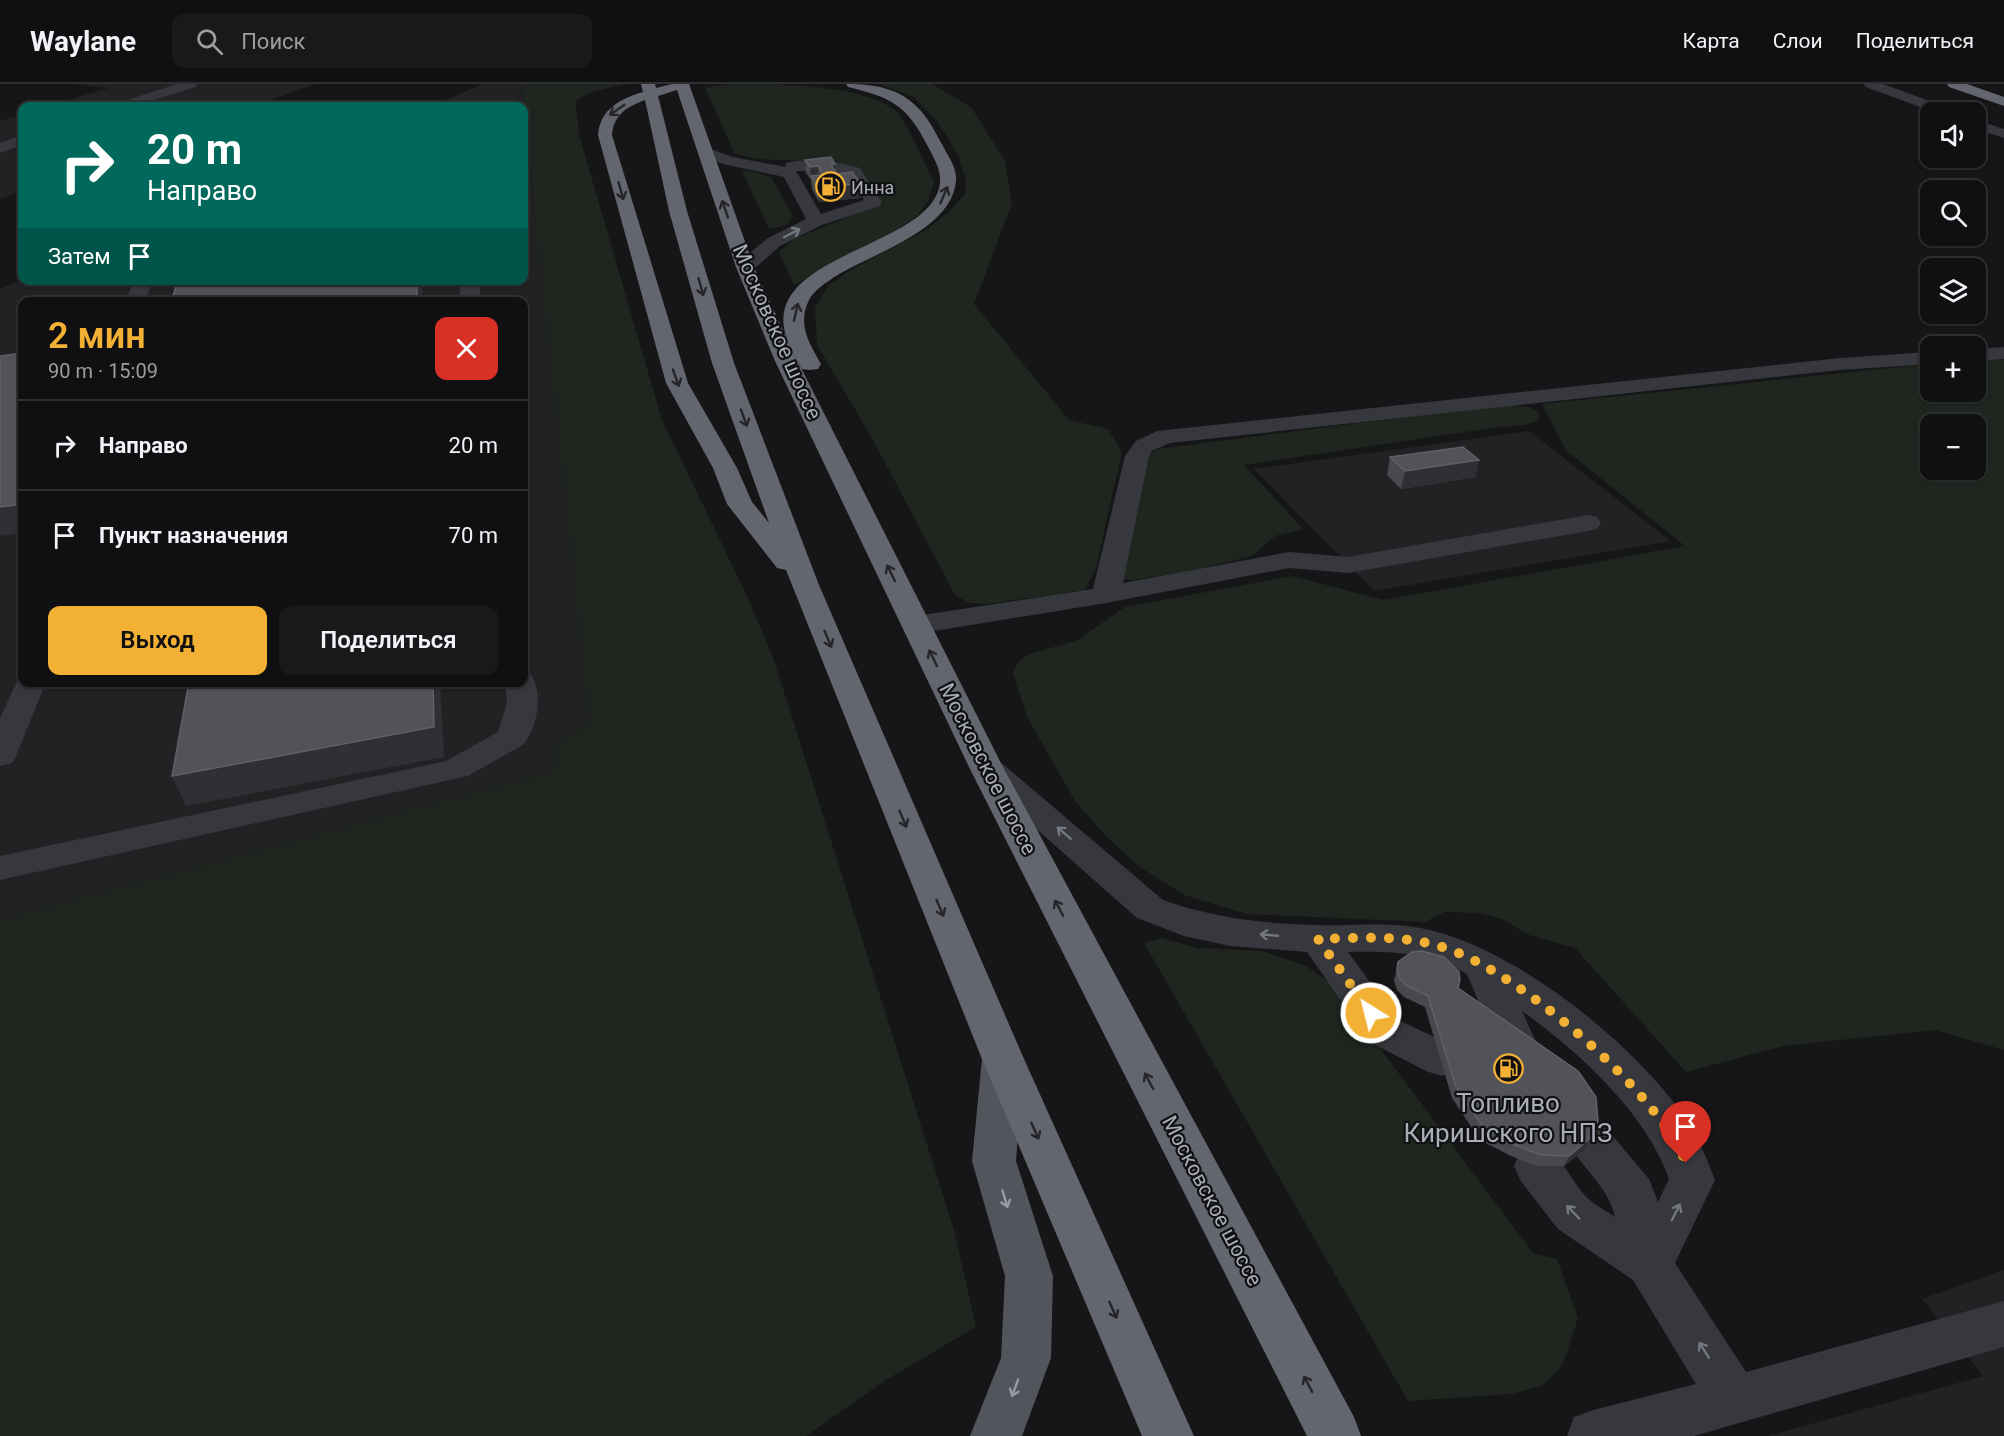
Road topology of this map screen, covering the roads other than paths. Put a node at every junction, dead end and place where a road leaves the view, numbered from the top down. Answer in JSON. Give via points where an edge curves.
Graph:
{"nodes":[{"id":1,"x":154,"y":84,"type":"edge"},
{"id":2,"x":648,"y":84,"type":"edge"},
{"id":3,"x":682,"y":84,"type":"edge"},
{"id":4,"x":695,"y":84,"type":"edge"},
{"id":5,"x":1871,"y":84,"type":"edge"},
{"id":6,"x":1954,"y":84,"type":"edge"},
{"id":7,"x":1995,"y":84,"type":"edge"},
{"id":8,"x":858,"y":85,"type":"edge"},
{"id":9,"x":186,"y":86,"type":"edge"},
{"id":10,"x":2004,"y":87,"type":"edge"},
{"id":11,"x":136,"y":102,"type":"edge"},
{"id":12,"x":1920,"y":102,"type":"edge"},
{"id":13,"x":2004,"y":102,"type":"edge"},
{"id":14,"x":1986,"y":128,"type":"edge"},
{"id":15,"x":2004,"y":134,"type":"edge"},
{"id":16,"x":18,"y":141,"type":"edge"},
{"id":17,"x":0,"y":148,"type":"edge"},
{"id":18,"x":705,"y":152,"type":"junction"},
{"id":19,"x":756,"y":166,"type":"junction"},
{"id":20,"x":816,"y":221,"type":"junction"},
{"id":21,"x":745,"y":267,"type":"junction"},
{"id":22,"x":2004,"y":353,"type":"edge"},
{"id":23,"x":1986,"y":354,"type":"edge"},
{"id":24,"x":1920,"y":359,"type":"edge"},
{"id":25,"x":809,"y":408,"type":"junction"},
{"id":26,"x":1588,"y":523,"type":"dead end"},
{"id":27,"x":805,"y":585,"type":"junction"},
{"id":28,"x":1106,"y":595,"type":"junction"},
{"id":29,"x":916,"y":625,"type":"junction"},
{"id":30,"x":29,"y":687,"type":"edge"},
{"id":31,"x":521,"y":687,"type":"edge"},
{"id":32,"x":0,"y":756,"type":"edge"},
{"id":33,"x":986,"y":767,"type":"junction"},
{"id":34,"x":0,"y":868,"type":"edge"},
{"id":35,"x":1318,"y":939,"type":"junction"},
{"id":36,"x":1482,"y":964,"type":"junction"},
{"id":37,"x":1514,"y":1040,"type":"edge"},
{"id":38,"x":1003,"y":1059,"type":"junction"},
{"id":39,"x":1441,"y":1059,"type":"dead end"},
{"id":40,"x":1590,"y":1141,"type":"edge"},
{"id":41,"x":1536,"y":1166,"type":"dead end"},
{"id":42,"x":1650,"y":1265,"type":"junction"},
{"id":43,"x":2004,"y":1324,"type":"edge"},
{"id":44,"x":1735,"y":1400,"type":"junction"},
{"id":45,"x":996,"y":1436,"type":"edge"},
{"id":46,"x":1168,"y":1436,"type":"edge"},
{"id":47,"x":1335,"y":1436,"type":"edge"},
{"id":48,"x":1593,"y":1436,"type":"edge"}],
"edges":[{"from":1,"to":9,"type":"street"},
{"from":2,"to":27,"type":"highway","one_way":true,"via":[[678,210],[723,363]]},
{"from":3,"to":18,"type":"highway","name":"Московское шоссе"},
{"from":4,"to":27,"type":"highway","one_way":true,"via":[[621,106],[607,118],[605,135],[677,383],[725,468],[740,504]]},
{"from":5,"to":12,"type":"street"},
{"from":6,"to":13,"type":"highway"},
{"from":7,"to":10,"type":"highway"},
{"from":25,"to":8,"type":"highway","one_way":true,"via":[[812,366],[795,333],[793,317],[799,299],[840,264],[886,243],[928,217],[945,198],[949,180],[914,110],[894,95]]},
{"from":9,"to":11,"type":"street"},
{"from":14,"to":15,"type":"street"},
{"from":16,"to":17,"type":"street"},
{"from":18,"to":19,"type":"street"},
{"from":21,"to":18,"type":"highway","name":"Московское шоссе","one_way":true},
{"from":19,"to":20,"type":"street","via":[[790,173]]},
{"from":19,"to":20,"type":"street","via":[[824,166],[854,171],[874,202]]},
{"from":21,"to":20,"type":"street","one_way":true,"via":[[774,242]]},
{"from":21,"to":25,"type":"highway","name":"Московское шоссе"},
{"from":22,"to":23,"type":"street"},
{"from":24,"to":28,"type":"street","via":[[1165,436],[1144,446],[1137,456]]},
{"from":29,"to":25,"type":"highway","name":"Московское шоссе","one_way":true},
{"from":26,"to":28,"type":"street","via":[[1348,565],[1289,560]]},
{"from":27,"to":38,"type":"highway","one_way":true},
{"from":28,"to":29,"type":"street"},
{"from":33,"to":29,"type":"highway","name":"Московское шоссе","one_way":true},
{"from":30,"to":32,"type":"street"},
{"from":31,"to":34,"type":"street","via":[[523,703],[513,737],[456,769]]},
{"from":35,"to":33,"type":"street","one_way":true,"via":[[1230,932],[1184,922],[1150,909]]},
{"from":47,"to":33,"type":"highway","name":"Московское шоссе","one_way":true},
{"from":35,"to":36,"type":"street","via":[[1386,937],[1445,947]]},
{"from":35,"to":39,"type":"street","via":[[1384,1031]]},
{"from":36,"to":37,"type":"street"},
{"from":42,"to":36,"type":"street","one_way":true,"via":[[1692,1180],[1679,1145],[1625,1077],[1559,1017]]},
{"from":38,"to":45,"type":"main road","one_way":true,"via":[[994,1161],[1029,1276],[1026,1359]]},
{"from":38,"to":46,"type":"highway","one_way":true},
{"from":40,"to":42,"type":"street","via":[[1633,1193]]},
{"from":42,"to":41,"type":"street","one_way":true,"via":[[1574,1215]]},
{"from":44,"to":42,"type":"street","one_way":true},
{"from":43,"to":44,"type":"street"},
{"from":44,"to":48,"type":"street"}]}
